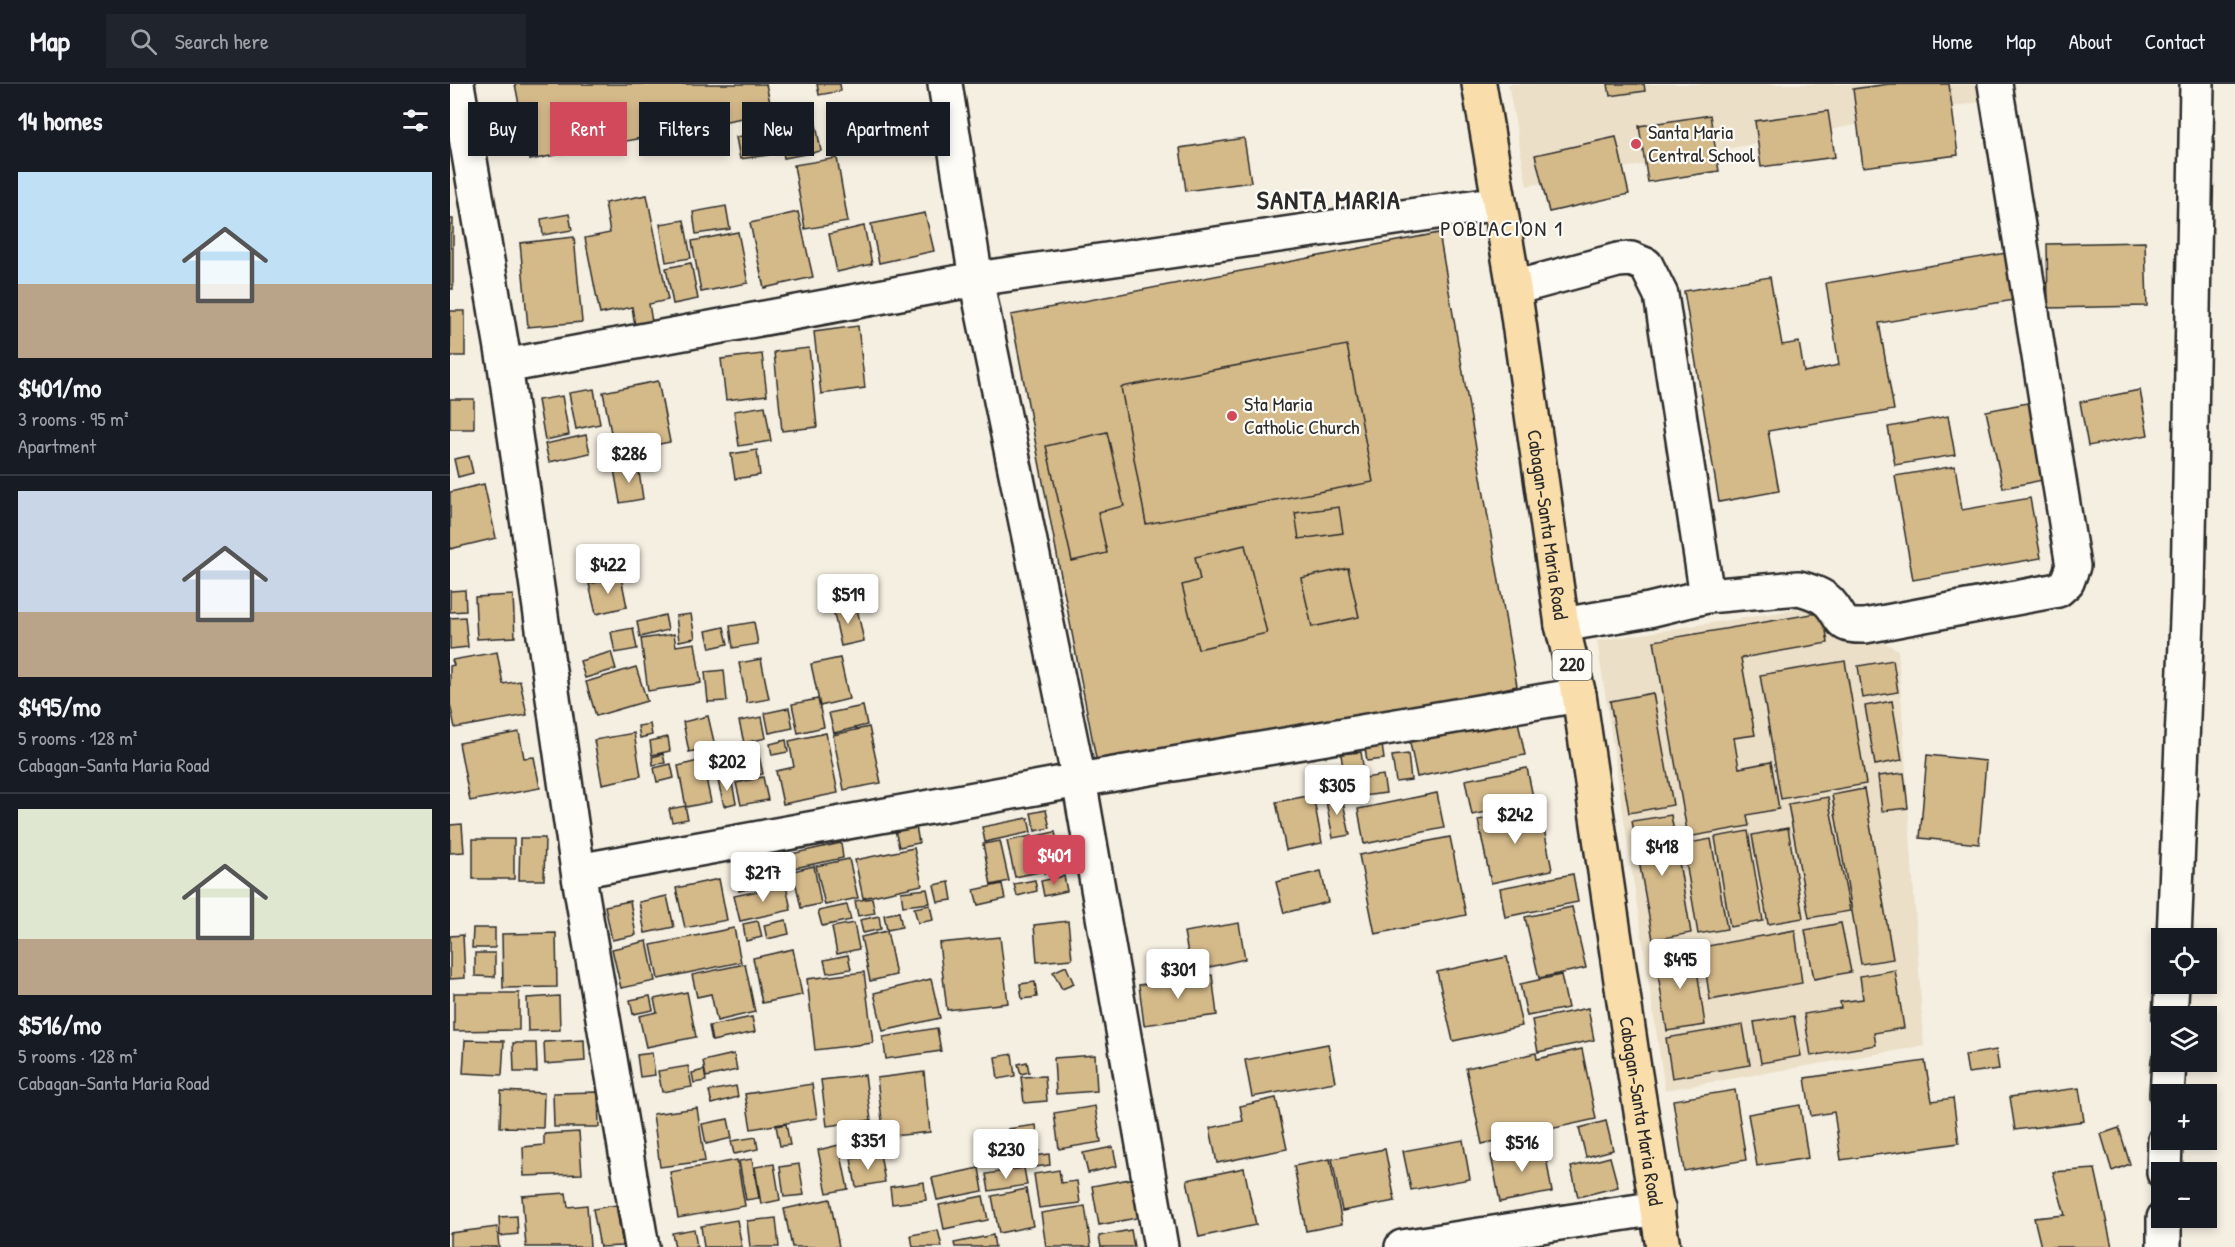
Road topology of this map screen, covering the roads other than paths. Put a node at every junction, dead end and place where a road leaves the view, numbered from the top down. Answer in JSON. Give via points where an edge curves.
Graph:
{"nodes":[{"id":1,"x":457,"y":84,"type":"edge"},
{"id":2,"x":945,"y":84,"type":"edge"},
{"id":3,"x":1479,"y":84,"type":"edge"},
{"id":4,"x":1995,"y":84,"type":"edge"},
{"id":5,"x":2198,"y":84,"type":"edge"},
{"id":6,"x":1499,"y":203,"type":"junction"},
{"id":7,"x":976,"y":279,"type":"junction"},
{"id":8,"x":1514,"y":288,"type":"junction"},
{"id":9,"x":505,"y":366,"type":"junction"},
{"id":10,"x":1707,"y":596,"type":"junction"},
{"id":11,"x":1563,"y":625,"type":"junction"},
{"id":12,"x":1579,"y":695,"type":"junction"},
{"id":13,"x":1079,"y":780,"type":"junction"},
{"id":14,"x":578,"y":871,"type":"junction"},
{"id":15,"x":2174,"y":928,"type":"edge"},
{"id":16,"x":1658,"y":1208,"type":"junction"},
{"id":17,"x":2164,"y":1228,"type":"edge"},
{"id":18,"x":642,"y":1247,"type":"edge"},
{"id":19,"x":1161,"y":1247,"type":"edge"},
{"id":20,"x":1402,"y":1247,"type":"edge"},
{"id":21,"x":1663,"y":1247,"type":"edge"},
{"id":22,"x":2164,"y":1247,"type":"edge"}],
"edges":[{"from":1,"to":9,"type":"street"},
{"from":2,"to":7,"type":"street"},
{"from":3,"to":6,"type":"main road","name":"Cabagan-Santa Maria Road","number":"220"},
{"from":4,"to":10,"type":"street","via":[[2073,566],[2067,582],[2058,590],[1850,627],[1828,601],[1799,588]]},
{"from":5,"to":15,"type":"street","via":[[2188,594]]},
{"from":6,"to":7,"type":"street"},
{"from":6,"to":8,"type":"main road","name":"Cabagan-Santa Maria Road","number":"220"},
{"from":7,"to":9,"type":"street"},
{"from":7,"to":13,"type":"street"},
{"from":8,"to":10,"type":"street","via":[[1618,260],[1638,260],[1647,265],[1661,295]]},
{"from":8,"to":11,"type":"main road","name":"Cabagan-Santa Maria Road","number":"220"},
{"from":9,"to":14,"type":"street"},
{"from":10,"to":11,"type":"street"},
{"from":11,"to":12,"type":"main road","name":"Cabagan-Santa Maria Road","number":"220"},
{"from":12,"to":13,"type":"street"},
{"from":12,"to":16,"type":"main road","name":"Cabagan-Santa Maria Road","number":"220"},
{"from":13,"to":14,"type":"street"},
{"from":13,"to":19,"type":"street"},
{"from":14,"to":18,"type":"street"},
{"from":16,"to":20,"type":"street"},
{"from":16,"to":21,"type":"main road","name":"Cabagan-Santa Maria Road","number":"220"},
{"from":17,"to":22,"type":"street"}]}
